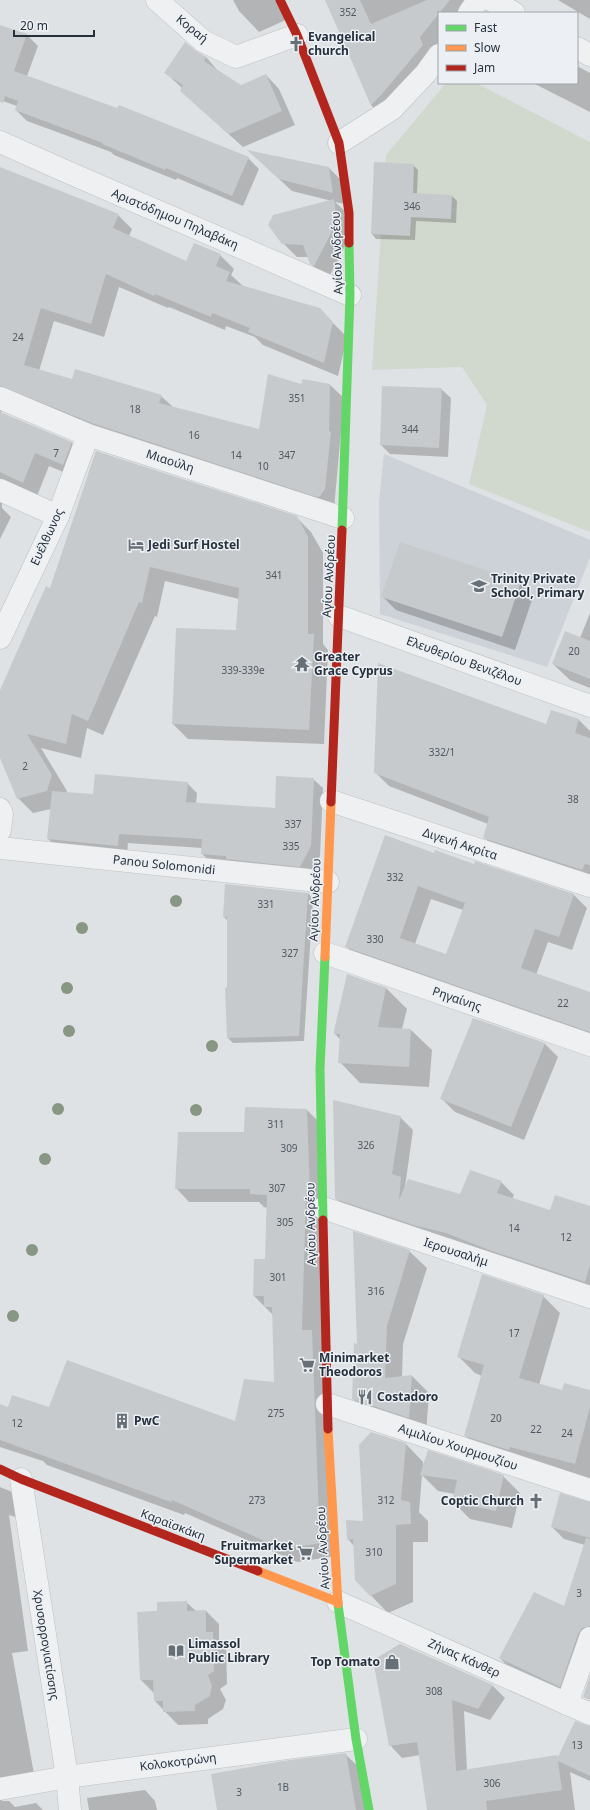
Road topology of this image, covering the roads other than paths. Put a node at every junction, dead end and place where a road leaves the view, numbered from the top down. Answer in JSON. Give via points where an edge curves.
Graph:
{"nodes":[{"id":1,"x":157,"y":0,"type":"edge"},
{"id":2,"x":280,"y":0,"type":"edge"},
{"id":3,"x":478,"y":0,"type":"edge"},
{"id":4,"x":491,"y":0,"type":"edge"},
{"id":5,"x":470,"y":12,"type":"edge"},
{"id":6,"x":512,"y":12,"type":"edge"},
{"id":7,"x":297,"y":35,"type":"junction"},
{"id":8,"x":578,"y":49,"type":"edge"},
{"id":9,"x":590,"y":55,"type":"edge"},
{"id":10,"x":438,"y":56,"type":"edge"},
{"id":11,"x":0,"y":142,"type":"edge"},
{"id":12,"x":339,"y":143,"type":"junction"},
{"id":13,"x":350,"y":295,"type":"junction"},
{"id":14,"x":0,"y":398,"type":"edge"},
{"id":15,"x":88,"y":434,"type":"junction"},
{"id":16,"x":0,"y":490,"type":"edge"},
{"id":17,"x":58,"y":516,"type":"junction"},
{"id":18,"x":343,"y":518,"type":"junction"},
{"id":19,"x":339,"y":616,"type":"junction"},
{"id":20,"x":0,"y":638,"type":"edge"},
{"id":21,"x":590,"y":706,"type":"edge"},
{"id":22,"x":331,"y":801,"type":"junction"},
{"id":23,"x":0,"y":809,"type":"edge"},
{"id":24,"x":0,"y":830,"type":"edge"},
{"id":25,"x":0,"y":848,"type":"edge"},
{"id":26,"x":328,"y":882,"type":"junction"},
{"id":27,"x":590,"y":886,"type":"edge"},
{"id":28,"x":325,"y":953,"type":"junction"},
{"id":29,"x":590,"y":1044,"type":"edge"},
{"id":30,"x":323,"y":1208,"type":"junction"},
{"id":31,"x":590,"y":1297,"type":"edge"},
{"id":32,"x":327,"y":1404,"type":"junction"},
{"id":33,"x":0,"y":1469,"type":"edge"},
{"id":34,"x":21,"y":1479,"type":"junction"},
{"id":35,"x":590,"y":1490,"type":"edge"},
{"id":36,"x":338,"y":1602,"type":"junction"},
{"id":37,"x":590,"y":1638,"type":"edge"},
{"id":38,"x":567,"y":1704,"type":"junction"},
{"id":39,"x":590,"y":1714,"type":"edge"},
{"id":40,"x":356,"y":1739,"type":"junction"},
{"id":41,"x":67,"y":1777,"type":"junction"},
{"id":42,"x":0,"y":1789,"type":"edge"},
{"id":43,"x":70,"y":1810,"type":"edge"},
{"id":44,"x":369,"y":1810,"type":"edge"}],
"edges":[{"from":1,"to":7,"type":"street","name":"Κοραή","via":[[203,41],[236,57]]},
{"from":2,"to":7,"type":"street","name":"Αγίου Ανδρέου"},
{"from":3,"to":5,"type":"street"},
{"from":4,"to":6,"type":"street"},
{"from":7,"to":12,"type":"street","name":"Αγίου Ανδρέου"},
{"from":8,"to":9,"type":"street"},
{"from":10,"to":12,"type":"street","via":[[392,110]]},
{"from":11,"to":13,"type":"street","name":"Αριστόδημου Πηλαβάκη"},
{"from":12,"to":13,"type":"street","name":"Αγίου Ανδρέου","via":[[349,213]]},
{"from":13,"to":18,"type":"street","name":"Αγίου Ανδρέου"},
{"from":14,"to":15,"type":"street","name":"Μιαούλη"},
{"from":15,"to":17,"type":"street","name":"Ευέλθωνος"},
{"from":15,"to":18,"type":"street","name":"Μιαούλη"},
{"from":16,"to":17,"type":"street"},
{"from":17,"to":20,"type":"street","name":"Ευέλθωνος"},
{"from":18,"to":19,"type":"street","name":"Αγίου Ανδρέου"},
{"from":19,"to":21,"type":"street","name":"Ελευθερίου Βενιζέλου"},
{"from":19,"to":22,"type":"street","name":"Αγίου Ανδρέου"},
{"from":22,"to":26,"type":"street","name":"Αγίου Ανδρέου"},
{"from":22,"to":27,"type":"street","name":"Διγενή Ακρίτα"},
{"from":23,"to":24,"type":"street"},
{"from":25,"to":26,"type":"street","name":"Panou Solomonidi"},
{"from":26,"to":28,"type":"street","name":"Αγίου Ανδρέου"},
{"from":28,"to":29,"type":"street","name":"Ρηγαίνης"},
{"from":28,"to":30,"type":"street","name":"Αγίου Ανδρέου","via":[[320,1069]]},
{"from":30,"to":31,"type":"street","name":"Ιερουσαλήμ"},
{"from":30,"to":32,"type":"street","name":"Αγίου Ανδρέου"},
{"from":32,"to":35,"type":"street","name":"Αιμιλίου Χουρμουζίου"},
{"from":32,"to":36,"type":"street","name":"Αγίου Ανδρέου"},
{"from":33,"to":34,"type":"street","name":"Καραϊσκάκη"},
{"from":34,"to":36,"type":"street","name":"Καραϊσκάκη"},
{"from":34,"to":41,"type":"street","name":"Χρυσορρογιατίσσης"},
{"from":36,"to":38,"type":"street","name":"Ζήνας Κάνθερ"},
{"from":36,"to":40,"type":"street","name":"Αγίου Ανδρέου"},
{"from":37,"to":38,"type":"street"},
{"from":38,"to":39,"type":"street","name":"Ζήνας Κάνθερ"},
{"from":40,"to":41,"type":"street","name":"Κολοκοτρώνη"},
{"from":40,"to":44,"type":"street","name":"Αγίου Ανδρέου"},
{"from":41,"to":42,"type":"street","name":"Κολοκοτρώνη"},
{"from":41,"to":43,"type":"street","name":"Χρυσορρογιατίσσης"}]}
